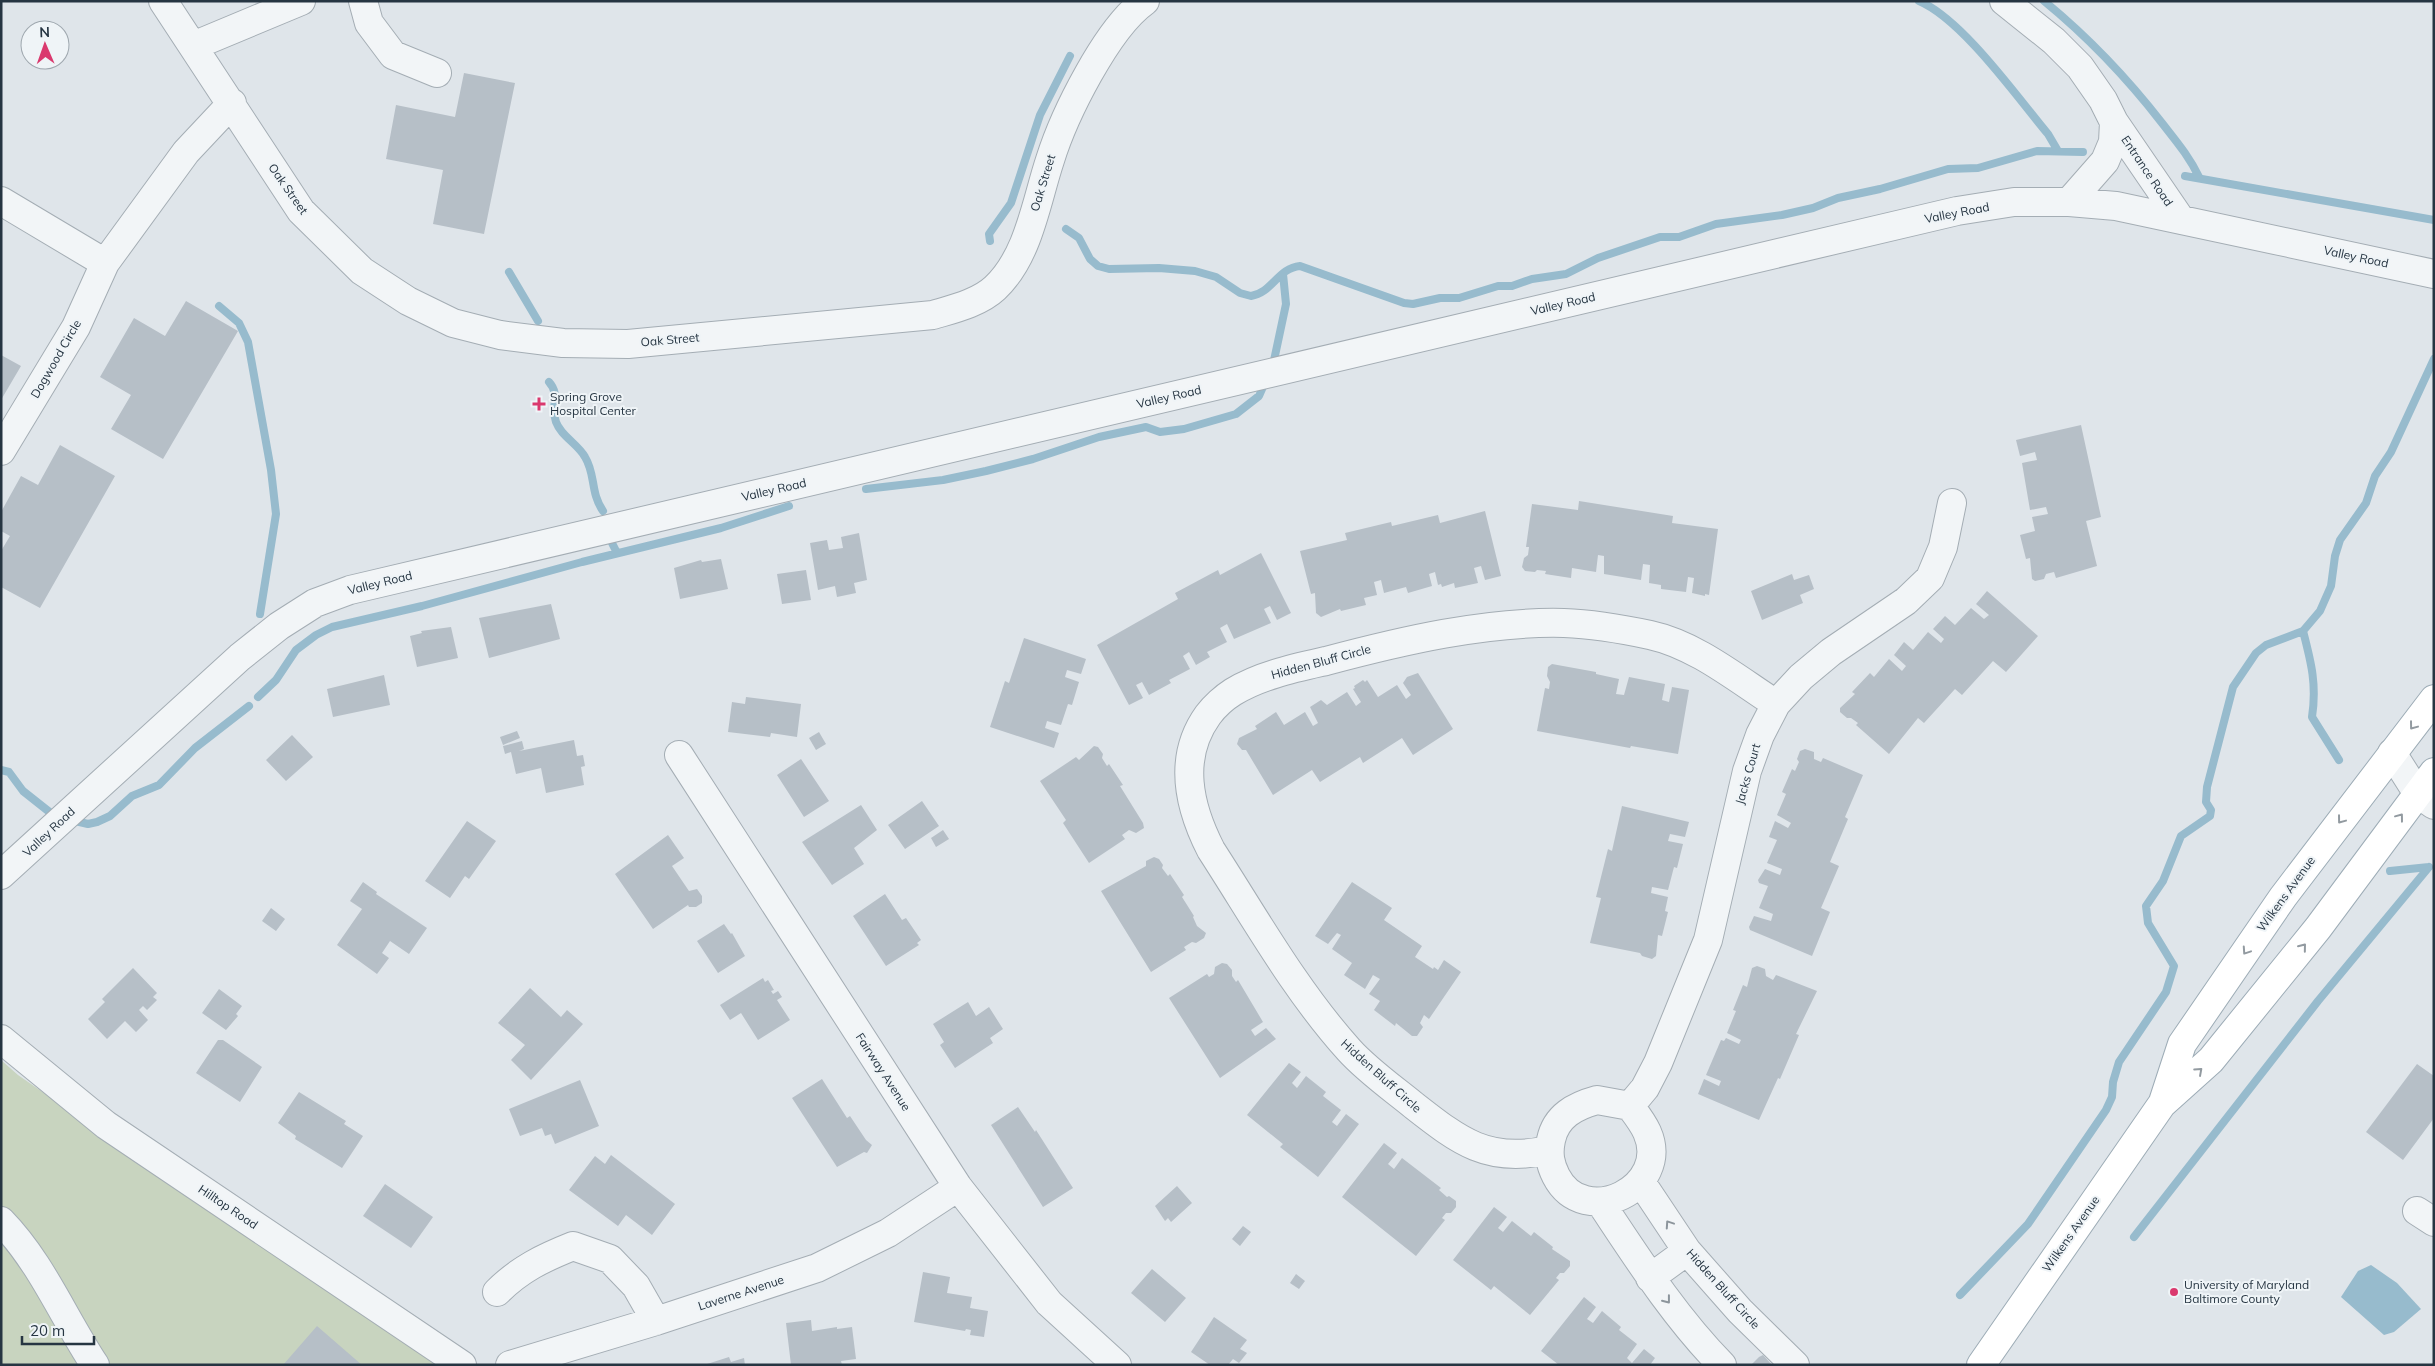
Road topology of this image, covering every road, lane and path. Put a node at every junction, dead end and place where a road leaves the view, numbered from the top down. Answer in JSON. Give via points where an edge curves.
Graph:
{"nodes":[{"id":1,"x":163,"y":1,"type":"edge"},
{"id":2,"x":301,"y":1,"type":"edge"},
{"id":3,"x":363,"y":1,"type":"edge"},
{"id":4,"x":2004,"y":1,"type":"edge"},
{"id":5,"x":1140,"y":3,"type":"edge"},
{"id":6,"x":193,"y":46,"type":"junction"},
{"id":7,"x":437,"y":72,"type":"dead end"},
{"id":8,"x":232,"y":103,"type":"junction"},
{"id":9,"x":2114,"y":122,"type":"junction"},
{"id":10,"x":1,"y":201,"type":"edge"},
{"id":11,"x":2069,"y":202,"type":"junction"},
{"id":12,"x":2180,"y":220,"type":"junction"},
{"id":13,"x":105,"y":263,"type":"junction"},
{"id":14,"x":2434,"y":274,"type":"edge"},
{"id":15,"x":1,"y":451,"type":"edge"},
{"id":16,"x":1952,"y":503,"type":"dead end"},
{"id":17,"x":2434,"y":699,"type":"edge"},
{"id":18,"x":1776,"y":704,"type":"junction"},
{"id":19,"x":2392,"y":753,"type":"junction"},
{"id":20,"x":679,"y":755,"type":"dead end"},
{"id":21,"x":2434,"y":765,"type":"edge"},
{"id":22,"x":2434,"y":772,"type":"edge"},
{"id":23,"x":2426,"y":799,"type":"edge"},
{"id":24,"x":1,"y":876,"type":"edge"},
{"id":25,"x":1,"y":1039,"type":"edge"},
{"id":26,"x":2162,"y":1104,"type":"junction"},
{"id":27,"x":1630,"y":1106,"type":"junction"},
{"id":28,"x":1548,"y":1150,"type":"junction"},
{"id":29,"x":1641,"y":1182,"type":"junction"},
{"id":30,"x":958,"y":1187,"type":"junction"},
{"id":31,"x":1600,"y":1202,"type":"junction"},
{"id":32,"x":1,"y":1221,"type":"edge"},
{"id":33,"x":1687,"y":1250,"type":"junction"},
{"id":34,"x":1650,"y":1278,"type":"junction"},
{"id":35,"x":497,"y":1292,"type":"dead end"},
{"id":36,"x":656,"y":1321,"type":"junction"},
{"id":37,"x":95,"y":1365,"type":"edge"},
{"id":38,"x":462,"y":1365,"type":"edge"},
{"id":39,"x":510,"y":1365,"type":"edge"},
{"id":40,"x":1118,"y":1365,"type":"edge"},
{"id":41,"x":1722,"y":1365,"type":"edge"},
{"id":42,"x":1795,"y":1365,"type":"edge"},
{"id":43,"x":1981,"y":1365,"type":"edge"}],
"edges":[{"from":1,"to":6,"type":"street","name":"Oak Street"},
{"from":2,"to":6,"type":"street"},
{"from":3,"to":7,"type":"street","via":[[369,23],[394,55]]},
{"from":4,"to":9,"type":"street","name":"Entrance Road","via":[[2054,41],[2080,67]]},
{"from":5,"to":8,"type":"street","name":"Oak Street","via":[[1113,37],[1068,112],[1050,158],[1029,230],[1013,264],[995,289],[955,309],[886,321],[628,344],[563,343],[500,335],[452,323],[408,301],[362,272],[328,240],[301,211]]},
{"from":6,"to":8,"type":"street","name":"Oak Street"},
{"from":8,"to":13,"type":"street","name":"Dogwood Circle","via":[[186,152]]},
{"from":9,"to":11,"type":"street","name":"Entrance Road","via":[[2113,142],[2105,161]]},
{"from":9,"to":12,"type":"street","name":"Entrance Road"},
{"from":10,"to":13,"type":"street"},
{"from":11,"to":12,"type":"street","name":"Valley Road","via":[[2116,206]]},
{"from":11,"to":24,"type":"street","name":"Valley Road","via":[[2014,202],[1957,211],[350,590],[315,603],[279,626]]},
{"from":12,"to":14,"type":"street","name":"Valley Road"},
{"from":13,"to":15,"type":"street","name":"Dogwood Circle","via":[[76,327]]},
{"from":16,"to":18,"type":"street","name":"Jacks Court","via":[[1943,547],[1930,578],[1906,601],[1800,677]]},
{"from":17,"to":19,"type":"main road","name":"Wilkens Avenue","one_way":true},
{"from":18,"to":27,"type":"street","name":"Jacks Court","via":[[1747,771],[1708,940],[1658,1063],[1645,1088]]},
{"from":18,"to":28,"type":"street","name":"Hidden Bluff Circle","via":[[1698,654],[1653,636],[1564,623],[1515,625],[1388,645],[1271,675],[1232,692],[1208,715],[1196,738],[1188,769],[1190,794],[1199,825],[1321,1018],[1350,1052],[1439,1125],[1469,1145],[1497,1153],[1526,1155]]},
{"from":19,"to":21,"type":"street"},
{"from":19,"to":23,"type":"street"},
{"from":19,"to":26,"type":"main road","name":"Wilkens Avenue","one_way":true,"via":[[2283,897],[2182,1044]]},
{"from":20,"to":30,"type":"street","name":"Fairway Avenue"},
{"from":22,"to":23,"type":"main road","name":"Wilkens Avenue"},
{"from":26,"to":23,"type":"main road","name":"Wilkens Avenue","one_way":true,"via":[[2211,1060]]},
{"from":25,"to":38,"type":"street","name":"Hilltop Road","via":[[106,1125]]},
{"from":26,"to":43,"type":"main road","name":"Wilkens Avenue"},
{"from":27,"to":28,"type":"street","via":[[1597,1100],[1577,1106],[1561,1117],[1552,1133]]},
{"from":27,"to":29,"type":"street","via":[[1648,1132],[1651,1155]]},
{"from":28,"to":31,"type":"street","via":[[1550,1166],[1559,1181],[1583,1200]]},
{"from":29,"to":31,"type":"street","via":[[1620,1198]]},
{"from":33,"to":29,"type":"street","name":"Hidden Bluff Circle","one_way":true},
{"from":30,"to":36,"type":"street","name":"Laverne Avenue","via":[[888,1233],[817,1268]]},
{"from":30,"to":40,"type":"street","name":"Fairway Avenue","via":[[1049,1303]]},
{"from":31,"to":34,"type":"street"},
{"from":32,"to":37,"type":"street","via":[[28,1252]]},
{"from":33,"to":34,"type":"street"},
{"from":33,"to":42,"type":"street","name":"Hidden Bluff Circle","via":[[1740,1311]]},
{"from":34,"to":41,"type":"street","one_way":true},
{"from":35,"to":36,"type":"street","via":[[537,1260],[573,1246],[610,1259],[636,1286]]},
{"from":36,"to":39,"type":"street","name":"Laverne Avenue"}]}
